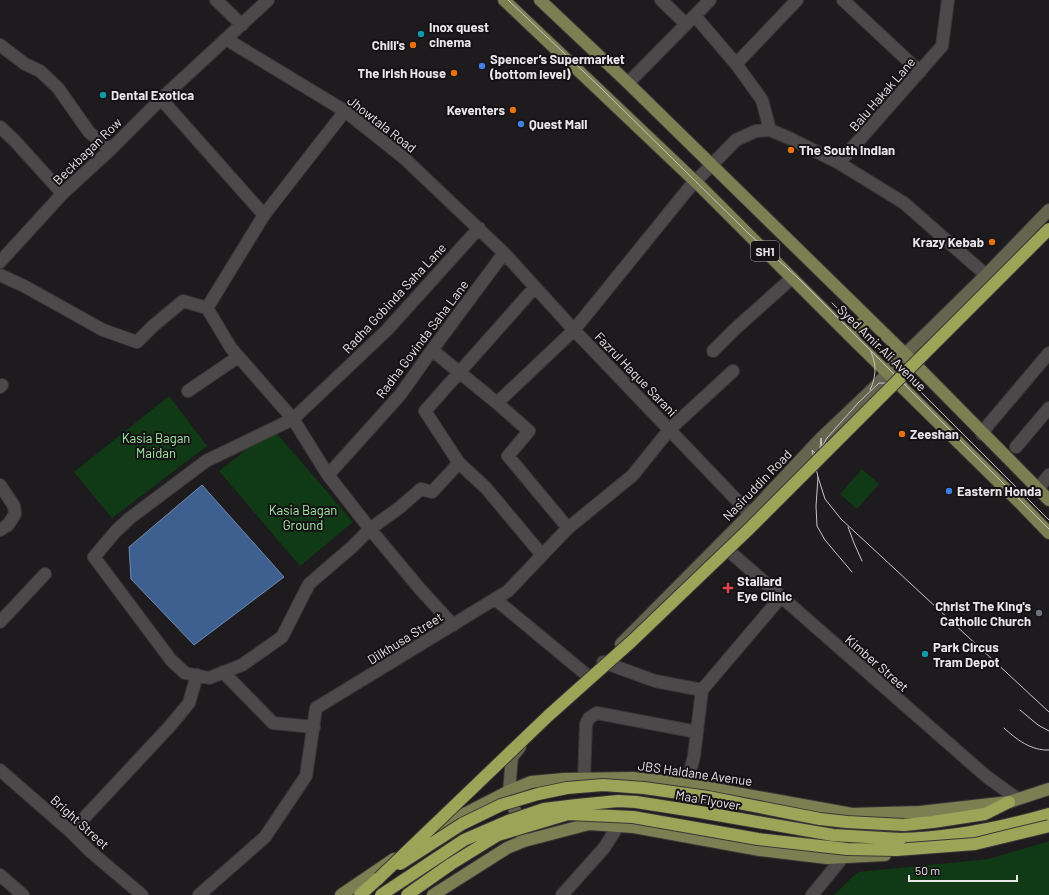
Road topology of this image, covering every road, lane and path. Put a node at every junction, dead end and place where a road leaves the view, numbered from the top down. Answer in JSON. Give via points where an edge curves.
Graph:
{"nodes":[{"id":1,"x":216,"y":0,"type":"edge"},
{"id":2,"x":268,"y":0,"type":"edge"},
{"id":3,"x":504,"y":0,"type":"edge"},
{"id":4,"x":540,"y":0,"type":"edge"},
{"id":5,"x":661,"y":0,"type":"edge"},
{"id":6,"x":710,"y":0,"type":"edge"},
{"id":7,"x":797,"y":0,"type":"edge"},
{"id":8,"x":843,"y":0,"type":"edge"},
{"id":9,"x":948,"y":0,"type":"edge"},
{"id":10,"x":690,"y":20,"type":"junction"},
{"id":11,"x":242,"y":25,"type":"junction"},
{"id":12,"x":226,"y":39,"type":"junction"},
{"id":13,"x":0,"y":45,"type":"edge"},
{"id":14,"x":736,"y":64,"type":"junction"},
{"id":15,"x":920,"y":72,"type":"junction"},
{"id":16,"x":628,"y":83,"type":"junction"},
{"id":17,"x":161,"y":99,"type":"junction"},
{"id":18,"x":345,"y":111,"type":"junction"},
{"id":19,"x":0,"y":127,"type":"edge"},
{"id":20,"x":770,"y":130,"type":"junction"},
{"id":21,"x":110,"y":150,"type":"junction"},
{"id":22,"x":839,"y":163,"type":"junction"},
{"id":23,"x":712,"y":166,"type":"junction"},
{"id":24,"x":695,"y":182,"type":"junction"},
{"id":25,"x":62,"y":193,"type":"junction"},
{"id":26,"x":1049,"y":210,"type":"edge"},
{"id":27,"x":264,"y":215,"type":"junction"},
{"id":28,"x":479,"y":228,"type":"junction"},
{"id":29,"x":1049,"y":229,"type":"edge"},
{"id":30,"x":504,"y":253,"type":"junction"},
{"id":31,"x":2,"y":257,"type":"edge"},
{"id":32,"x":0,"y":276,"type":"edge"},
{"id":33,"x":986,"y":276,"type":"junction"},
{"id":34,"x":792,"y":278,"type":"junction"},
{"id":35,"x":535,"y":286,"type":"junction"},
{"id":36,"x":207,"y":308,"type":"junction"},
{"id":37,"x":867,"y":318,"type":"junction"},
{"id":38,"x":574,"y":330,"type":"junction"},
{"id":39,"x":850,"y":336,"type":"junction"},
{"id":40,"x":432,"y":350,"type":"junction"},
{"id":41,"x":713,"y":351,"type":"dead end"},
{"id":42,"x":1049,"y":353,"type":"edge"},
{"id":43,"x":905,"y":354,"type":"junction"},
{"id":44,"x":238,"y":357,"type":"junction"},
{"id":45,"x":733,"y":371,"type":"dead end"},
{"id":46,"x":459,"y":372,"type":"junction"},
{"id":47,"x":887,"y":373,"type":"junction"},
{"id":48,"x":188,"y":391,"type":"dead end"},
{"id":49,"x":497,"y":402,"type":"junction"},
{"id":50,"x":1049,"y":408,"type":"edge"},
{"id":51,"x":293,"y":419,"type":"junction"},
{"id":52,"x":670,"y":429,"type":"junction"},
{"id":53,"x":982,"y":434,"type":"junction"},
{"id":54,"x":1016,"y":447,"type":"dead end"},
{"id":55,"x":459,"y":463,"type":"junction"},
{"id":56,"x":328,"y":475,"type":"junction"},
{"id":57,"x":1049,"y":475,"type":"edge"},
{"id":58,"x":0,"y":485,"type":"edge"},
{"id":59,"x":1038,"y":489,"type":"junction"},
{"id":60,"x":1049,"y":500,"type":"edge"},
{"id":61,"x":750,"y":514,"type":"junction"},
{"id":62,"x":568,"y":528,"type":"junction"},
{"id":63,"x":370,"y":529,"type":"junction"},
{"id":64,"x":0,"y":530,"type":"edge"},
{"id":65,"x":1049,"y":533,"type":"edge"},
{"id":66,"x":721,"y":544,"type":"junction"},
{"id":67,"x":542,"y":555,"type":"junction"},
{"id":68,"x":44,"y":574,"type":"dead end"},
{"id":69,"x":781,"y":597,"type":"junction"},
{"id":70,"x":495,"y":599,"type":"junction"},
{"id":71,"x":0,"y":622,"type":"edge"},
{"id":72,"x":453,"y":625,"type":"junction"},
{"id":73,"x":603,"y":662,"type":"junction"},
{"id":74,"x":223,"y":672,"type":"junction"},
{"id":75,"x":197,"y":676,"type":"junction"},
{"id":76,"x":588,"y":676,"type":"junction"},
{"id":77,"x":702,"y":690,"type":"junction"},
{"id":78,"x":314,"y":727,"type":"junction"},
{"id":79,"x":697,"y":732,"type":"junction"},
{"id":80,"x":0,"y":770,"type":"edge"},
{"id":81,"x":584,"y":779,"type":"junction"},
{"id":82,"x":687,"y":784,"type":"junction"},
{"id":83,"x":1049,"y":789,"type":"edge"},
{"id":84,"x":509,"y":791,"type":"junction"},
{"id":85,"x":1014,"y":800,"type":"junction"},
{"id":86,"x":1049,"y":814,"type":"edge"},
{"id":87,"x":618,"y":826,"type":"junction"},
{"id":88,"x":1049,"y":827,"type":"edge"},
{"id":89,"x":72,"y":832,"type":"junction"},
{"id":90,"x":524,"y":841,"type":"junction"},
{"id":91,"x":844,"y":856,"type":"junction"},
{"id":92,"x":0,"y":875,"type":"edge"},
{"id":93,"x":379,"y":878,"type":"junction"},
{"id":94,"x":23,"y":895,"type":"edge"},
{"id":95,"x":142,"y":895,"type":"edge"},
{"id":96,"x":198,"y":895,"type":"edge"},
{"id":97,"x":341,"y":895,"type":"edge"},
{"id":98,"x":360,"y":895,"type":"edge"},
{"id":99,"x":381,"y":895,"type":"edge"},
{"id":100,"x":407,"y":895,"type":"edge"},
{"id":101,"x":433,"y":895,"type":"edge"},
{"id":102,"x":562,"y":895,"type":"edge"},
{"id":103,"x":812,"y":895,"type":"edge"}],
"edges":[{"from":1,"to":11,"type":"street"},
{"from":2,"to":11,"type":"street","name":"Beckbagan Row"},
{"from":3,"to":24,"type":"main road","name":"Syed Amir Ali Avenue","number":"SH1"},
{"from":4,"to":16,"type":"main road","name":"Syed Amir Ali Avenue","number":"SH1"},
{"from":5,"to":10,"type":"street"},
{"from":6,"to":10,"type":"street"},
{"from":7,"to":14,"type":"street"},
{"from":8,"to":15,"type":"street"},
{"from":9,"to":15,"type":"street","name":"Balu Hakak Lane","via":[[942,46]]},
{"from":10,"to":14,"type":"street"},
{"from":10,"to":16,"type":"street"},
{"from":11,"to":12,"type":"street","name":"Beckbagan Row"},
{"from":12,"to":17,"type":"street","name":"Beckbagan Row"},
{"from":12,"to":18,"type":"street","name":"Jhowtala Road"},
{"from":13,"to":21,"type":"street","via":[[40,72],[58,88],[89,132]]},
{"from":14,"to":20,"type":"street","via":[[762,100]]},
{"from":15,"to":22,"type":"street","name":"Balu Hakak Lane"},
{"from":16,"to":23,"type":"main road","name":"Syed Amir Ali Avenue","number":"SH1"},
{"from":17,"to":21,"type":"street","name":"Beckbagan Row"},
{"from":17,"to":27,"type":"street"},
{"from":18,"to":27,"type":"street"},
{"from":18,"to":28,"type":"street","name":"Jhowtala Road","via":[[404,158]]},
{"from":19,"to":25,"type":"street"},
{"from":20,"to":22,"type":"street"},
{"from":20,"to":23,"type":"street","via":[[756,131],[736,140]]},
{"from":21,"to":25,"type":"street","name":"Beckbagan Row"},
{"from":22,"to":33,"type":"street","via":[[904,203]]},
{"from":23,"to":24,"type":"street"},
{"from":23,"to":37,"type":"main road","name":"Syed Amir Ali Avenue","number":"SH1"},
{"from":24,"to":34,"type":"main road","name":"Syed Amir Ali Avenue","number":"SH1"},
{"from":24,"to":38,"type":"street"},
{"from":25,"to":31,"type":"street","name":"Beckbagan Row"},
{"from":26,"to":33,"type":"main road","name":"Nasiruddin Road"},
{"from":27,"to":36,"type":"street"},
{"from":28,"to":30,"type":"street","name":"Jhowtala Road"},
{"from":28,"to":51,"type":"street","name":"Radha Gobinda Saha Lane","via":[[387,330]]},
{"from":29,"to":93,"type":"highway","bridge":true,"via":[[748,530]]},
{"from":30,"to":35,"type":"street","name":"Fazrul Haque Sarani"},
{"from":30,"to":40,"type":"street","name":"Radha Govinda Saha Lane"},
{"from":32,"to":36,"type":"street","via":[[24,286],[103,330],[137,342],[183,301]]},
{"from":33,"to":43,"type":"main road","name":"Nasiruddin Road"},
{"from":34,"to":39,"type":"main road","name":"Syed Amir Ali Avenue","number":"SH1"},
{"from":34,"to":41,"type":"street"},
{"from":35,"to":38,"type":"street","name":"Fazrul Haque Sarani"},
{"from":35,"to":46,"type":"street"},
{"from":36,"to":44,"type":"street"},
{"from":37,"to":39,"type":"main road"},
{"from":37,"to":43,"type":"main road","name":"Syed Amir Ali Avenue","number":"SH1"},
{"from":38,"to":49,"type":"street"},
{"from":38,"to":52,"type":"street","name":"Fazrul Haque Sarani"},
{"from":39,"to":47,"type":"main road","name":"Syed Amir Ali Avenue","number":"SH1"},
{"from":40,"to":46,"type":"street"},
{"from":40,"to":56,"type":"street","name":"Radha Govinda Saha Lane","via":[[400,395]]},
{"from":42,"to":53,"type":"street"},
{"from":43,"to":47,"type":"main road","name":"Nasiruddin Road"},
{"from":43,"to":53,"type":"main road","name":"Syed Amir Ali Avenue","number":"SH1"},
{"from":44,"to":48,"type":"street"},
{"from":44,"to":51,"type":"street"},
{"from":45,"to":52,"type":"street","name":"Dilkhusa Street"},
{"from":46,"to":49,"type":"street"},
{"from":46,"to":55,"type":"street","via":[[426,411]]},
{"from":47,"to":61,"type":"main road","name":"Nasiruddin Road","via":[[821,438]]},
{"from":47,"to":65,"type":"main road","name":"Syed Amir Ali Avenue","number":"SH1"},
{"from":49,"to":62,"type":"street","via":[[529,431],[508,456]]},
{"from":50,"to":54,"type":"street"},
{"from":51,"to":56,"type":"street"},
{"from":51,"to":75,"type":"street","name":"Radha Gobinda Saha Lane","via":[[206,461],[130,518],[94,557],[171,660],[185,673]]},
{"from":52,"to":61,"type":"street","name":"Fazrul Haque Sarani"},
{"from":52,"to":62,"type":"street","name":"Dilkhusa Street","via":[[632,476]]},
{"from":53,"to":59,"type":"main road","name":"Syed Amir Ali Avenue","number":"SH1"},
{"from":55,"to":63,"type":"street","via":[[432,492],[420,489]]},
{"from":55,"to":67,"type":"street","via":[[486,488]]},
{"from":56,"to":63,"type":"street"},
{"from":57,"to":59,"type":"street"},
{"from":58,"to":64,"type":"street","via":[[14,506],[15,514],[8,525]]},
{"from":59,"to":60,"type":"main road","name":"Syed Amir Ali Avenue","number":"SH1"},
{"from":61,"to":66,"type":"main road","name":"Nasiruddin Road"},
{"from":62,"to":67,"type":"street","name":"Dilkhusa Street"},
{"from":63,"to":72,"type":"street"},
{"from":63,"to":74,"type":"street","via":[[310,584],[282,637],[242,665]]},
{"from":66,"to":69,"type":"street","name":"Kimber Street"},
{"from":66,"to":73,"type":"main road","name":"Nasiruddin Road"},
{"from":67,"to":70,"type":"street","name":"Dilkhusa Street","via":[[508,591]]},
{"from":68,"to":71,"type":"street"},
{"from":69,"to":77,"type":"street"},
{"from":69,"to":85,"type":"street","name":"Kimber Street"},
{"from":70,"to":72,"type":"street","name":"Dilkhusa Street"},
{"from":70,"to":76,"type":"street"},
{"from":72,"to":78,"type":"street","name":"Dilkhusa Street","via":[[316,708]]},
{"from":73,"to":76,"type":"main road","name":"Nasiruddin Road"},
{"from":73,"to":77,"type":"street","via":[[655,681]]},
{"from":74,"to":75,"type":"street","via":[[209,678]]},
{"from":74,"to":78,"type":"street","via":[[274,723]]},
{"from":75,"to":89,"type":"street","via":[[189,703]]},
{"from":76,"to":84,"type":"main road","name":"Nasiruddin Road","via":[[535,729],[512,757]]},
{"from":77,"to":79,"type":"street"},
{"from":78,"to":96,"type":"street","name":"Dilkhusa Street","via":[[306,776],[265,837]]},
{"from":79,"to":81,"type":"street","via":[[597,713],[589,718],[586,724]]},
{"from":79,"to":82,"type":"street"},
{"from":80,"to":89,"type":"street","name":"Bright Street"},
{"from":81,"to":82,"type":"main road","name":"JBS Haldane Avenue","via":[[633,778]]},
{"from":81,"to":84,"type":"main road","name":"JBS Haldane Avenue","via":[[531,782]]},
{"from":82,"to":85,"type":"main road","name":"JBS Haldane Avenue","via":[[852,814],[920,812]]},
{"from":83,"to":85,"type":"main road","name":"JBS Haldane Avenue"},
{"from":84,"to":90,"type":"main road"},
{"from":84,"to":97,"type":"main road","name":"JBS Haldane Avenue","via":[[443,825]]},
{"from":85,"to":93,"type":"highway","name":"Maa Flyover","bridge":true,"via":[[985,814],[904,825],[820,819],[708,797],[644,788],[604,785],[567,788],[501,805],[462,824]]},
{"from":86,"to":99,"type":"highway","name":"Maa Flyover","bridge":true,"via":[[963,834],[926,839],[900,839],[833,835],[636,802],[618,801],[544,809],[464,840]]},
{"from":87,"to":90,"type":"main road","via":[[589,824]]},
{"from":87,"to":91,"type":"main road","via":[[760,850],[827,858]]},
{"from":87,"to":102,"type":"street","via":[[604,848]]},
{"from":88,"to":91,"type":"main road","via":[[970,850]]},
{"from":88,"to":100,"type":"highway","bridge":true,"via":[[975,844],[896,850],[846,849],[758,839],[633,817],[568,814],[498,835]]},
{"from":89,"to":95,"type":"street","name":"Bright Street","via":[[91,852]]},
{"from":90,"to":101,"type":"main road","via":[[507,848]]},
{"from":91,"to":103,"type":"street"},
{"from":92,"to":94,"type":"street"},
{"from":93,"to":98,"type":"highway","name":"Maa Flyover"}]}
